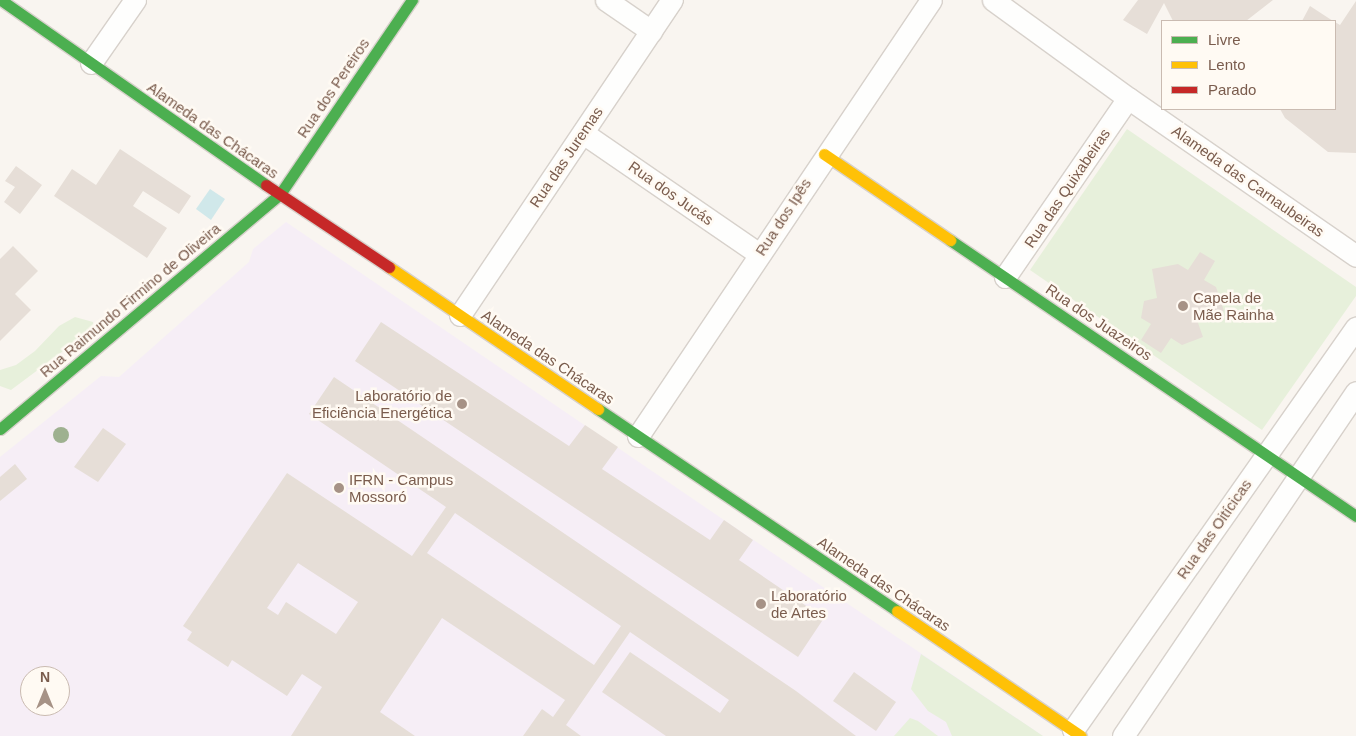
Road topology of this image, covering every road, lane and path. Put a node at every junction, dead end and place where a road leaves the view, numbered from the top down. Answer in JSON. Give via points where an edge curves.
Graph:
{"nodes":[{"id":1,"x":1,"y":0,"type":"edge"},
{"id":2,"x":135,"y":0,"type":"edge"},
{"id":3,"x":412,"y":0,"type":"edge"},
{"id":4,"x":606,"y":0,"type":"edge"},
{"id":5,"x":672,"y":0,"type":"edge"},
{"id":6,"x":931,"y":0,"type":"edge"},
{"id":7,"x":993,"y":0,"type":"edge"},
{"id":8,"x":651,"y":31,"type":"junction"},
{"id":9,"x":91,"y":63,"type":"junction"},
{"id":10,"x":1128,"y":98,"type":"junction"},
{"id":11,"x":583,"y":132,"type":"junction"},
{"id":12,"x":824,"y":154,"type":"junction"},
{"id":13,"x":280,"y":194,"type":"junction"},
{"id":14,"x":759,"y":254,"type":"junction"},
{"id":15,"x":1356,"y":256,"type":"edge"},
{"id":16,"x":1005,"y":277,"type":"junction"},
{"id":17,"x":460,"y":315,"type":"junction"},
{"id":18,"x":1356,"y":327,"type":"edge"},
{"id":19,"x":1356,"y":392,"type":"edge"},
{"id":20,"x":0,"y":429,"type":"edge"},
{"id":21,"x":638,"y":436,"type":"junction"},
{"id":22,"x":1266,"y":455,"type":"junction"},
{"id":23,"x":1298,"y":477,"type":"junction"},
{"id":24,"x":1356,"y":516,"type":"edge"},
{"id":25,"x":1077,"y":733,"type":"edge"},
{"id":26,"x":1124,"y":736,"type":"edge"}],
"edges":[{"from":1,"to":9,"type":"street","name":"Alameda das Chácaras"},
{"from":2,"to":9,"type":"street"},
{"from":3,"to":13,"type":"street","name":"Rua dos Pereiros"},
{"from":4,"to":8,"type":"street"},
{"from":5,"to":8,"type":"street","name":"Rua das Juremas"},
{"from":6,"to":12,"type":"street","name":"Rua dos Ipês"},
{"from":7,"to":10,"type":"street","name":"Alameda das Carnaubeiras"},
{"from":8,"to":11,"type":"street","name":"Rua das Juremas"},
{"from":9,"to":13,"type":"street","name":"Alameda das Chácaras"},
{"from":10,"to":15,"type":"street","name":"Alameda das Carnaubeiras"},
{"from":10,"to":16,"type":"street","name":"Rua das Quixabeiras"},
{"from":11,"to":14,"type":"street","name":"Rua dos Jucás"},
{"from":11,"to":17,"type":"street","name":"Rua das Juremas"},
{"from":12,"to":14,"type":"street","name":"Rua dos Ipês"},
{"from":12,"to":16,"type":"street","name":"Rua dos Juazeiros"},
{"from":13,"to":17,"type":"street","name":"Alameda das Chácaras"},
{"from":13,"to":20,"type":"street","name":"Rua Raimundo Firmino de Oliveira"},
{"from":14,"to":21,"type":"street","name":"Rua dos Ipês"},
{"from":16,"to":22,"type":"street","name":"Rua dos Juazeiros"},
{"from":17,"to":21,"type":"street","name":"Alameda das Chácaras"},
{"from":18,"to":22,"type":"street","name":"Rua das Oitícicas"},
{"from":19,"to":23,"type":"street"},
{"from":21,"to":25,"type":"street","name":"Alameda das Chácaras"},
{"from":22,"to":23,"type":"street","name":"Rua dos Juazeiros"},
{"from":22,"to":25,"type":"street","name":"Rua das Oitícicas"},
{"from":23,"to":24,"type":"street","name":"Rua dos Juazeiros"},
{"from":23,"to":26,"type":"street"}]}
